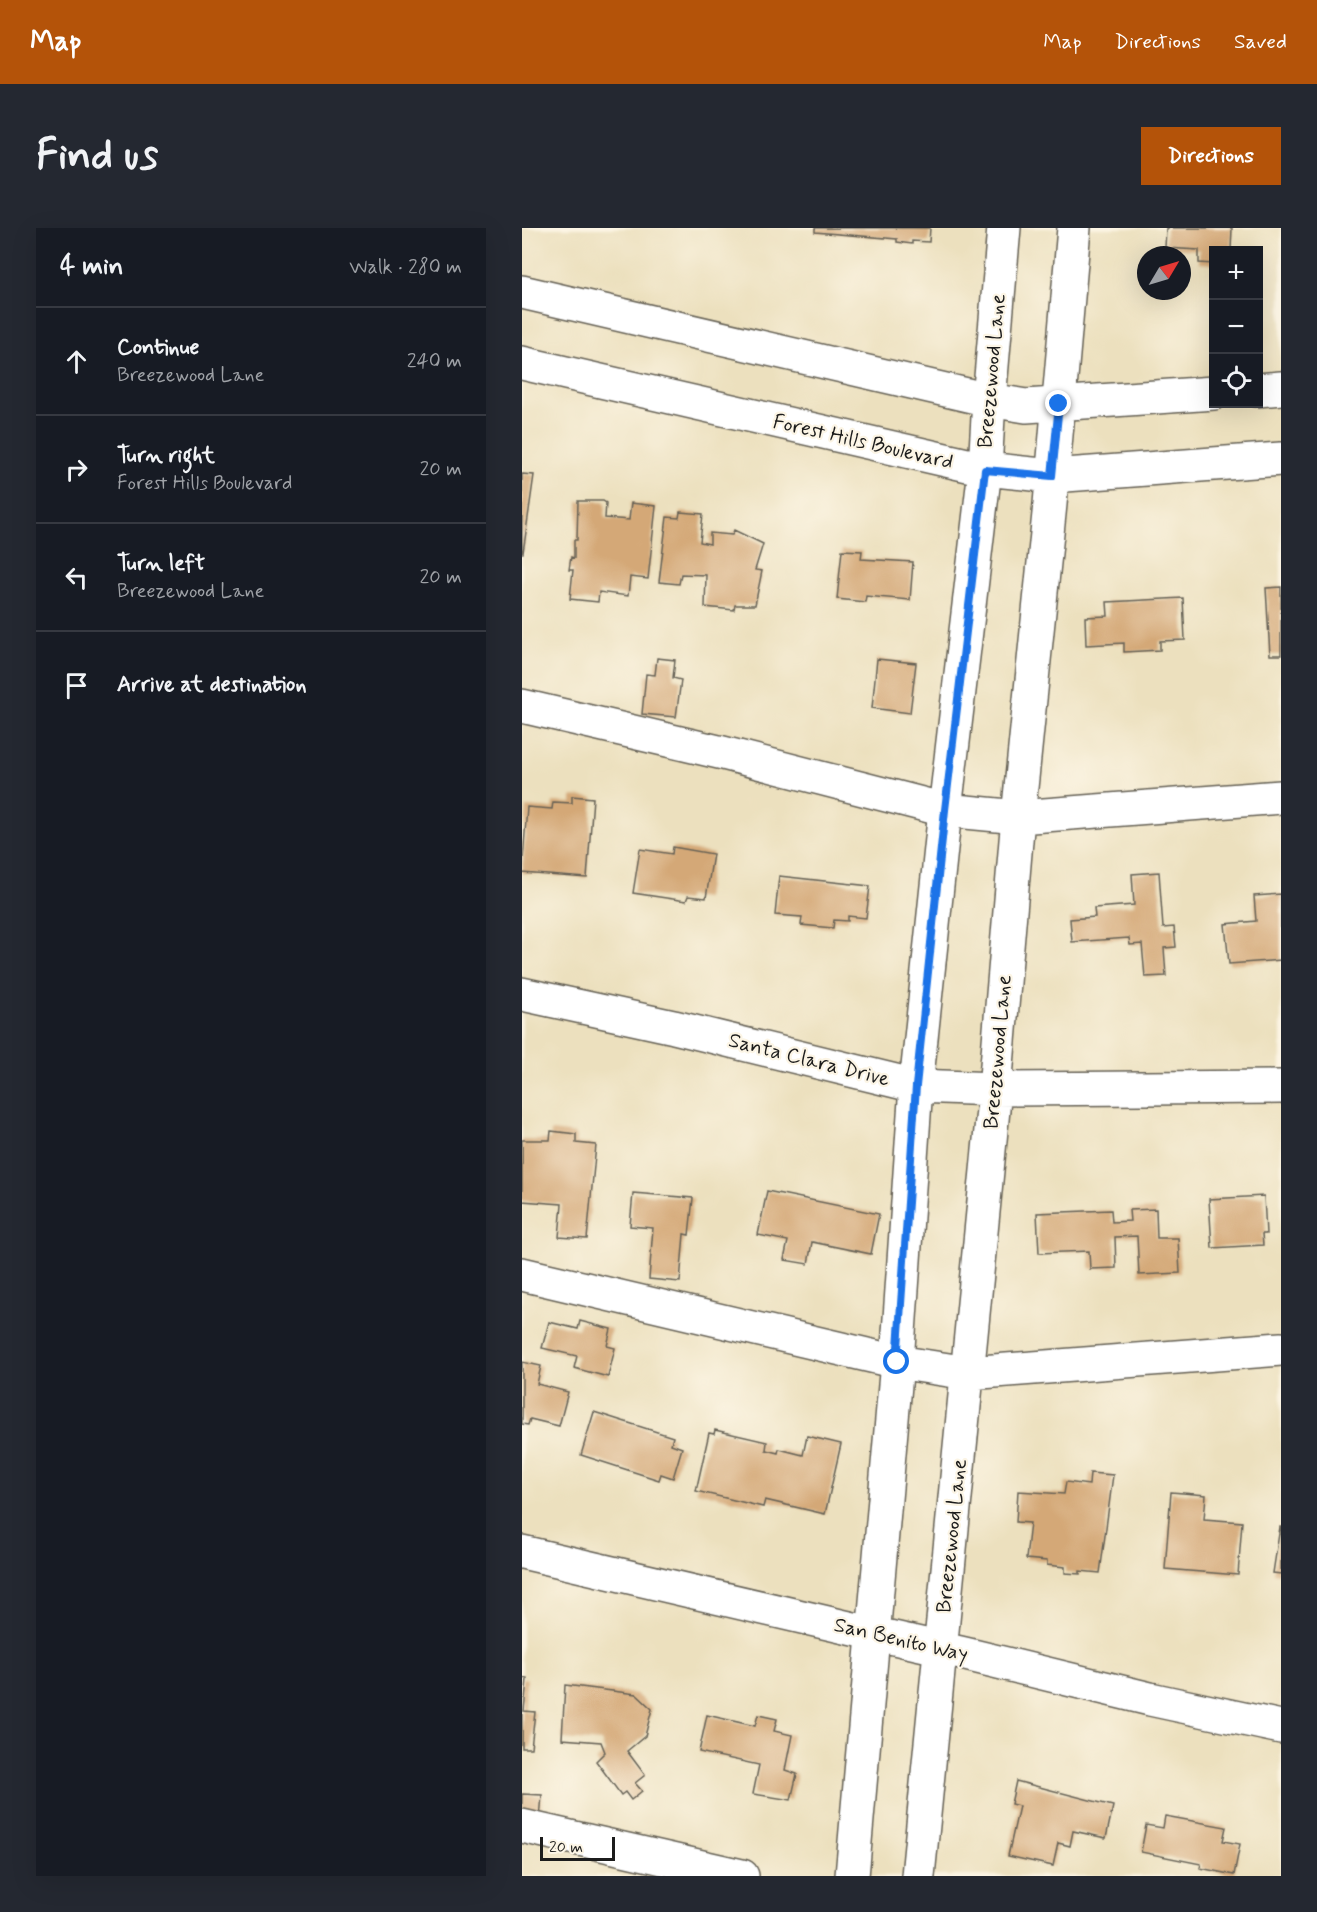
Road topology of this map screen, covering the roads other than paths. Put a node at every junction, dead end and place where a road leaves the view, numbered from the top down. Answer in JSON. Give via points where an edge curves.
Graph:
{"nodes":[{"id":1,"x":1004,"y":228,"type":"edge"},
{"id":2,"x":1074,"y":228,"type":"edge"},
{"id":3,"x":522,"y":292,"type":"edge"},
{"id":4,"x":522,"y":363,"type":"edge"},
{"id":5,"x":1281,"y":388,"type":"edge"},
{"id":6,"x":1263,"y":390,"type":"edge"},
{"id":7,"x":1209,"y":393,"type":"edge"},
{"id":8,"x":989,"y":400,"type":"junction"},
{"id":9,"x":1059,"y":404,"type":"junction"},
{"id":10,"x":1281,"y":459,"type":"edge"},
{"id":11,"x":985,"y":470,"type":"junction"},
{"id":12,"x":1052,"y":476,"type":"junction"},
{"id":13,"x":522,"y":706,"type":"edge"},
{"id":14,"x":1281,"y":797,"type":"edge"},
{"id":15,"x":945,"y":810,"type":"junction"},
{"id":16,"x":1018,"y":817,"type":"junction"},
{"id":17,"x":522,"y":994,"type":"edge"},
{"id":18,"x":916,"y":1086,"type":"junction"},
{"id":19,"x":1281,"y":1087,"type":"edge"},
{"id":20,"x":995,"y":1089,"type":"junction"},
{"id":21,"x":522,"y":1274,"type":"edge"},
{"id":22,"x":1281,"y":1349,"type":"edge"},
{"id":23,"x":897,"y":1362,"type":"junction"},
{"id":24,"x":968,"y":1373,"type":"junction"},
{"id":25,"x":522,"y":1552,"type":"edge"},
{"id":26,"x":873,"y":1632,"type":"junction"},
{"id":27,"x":940,"y":1648,"type":"junction"},
{"id":28,"x":1281,"y":1727,"type":"edge"},
{"id":29,"x":522,"y":1826,"type":"edge"},
{"id":30,"x":742,"y":1876,"type":"edge"},
{"id":31,"x":852,"y":1876,"type":"edge"},
{"id":32,"x":918,"y":1876,"type":"edge"}],
"edges":[{"from":1,"to":8,"type":"street","name":"Breezewood Lane"},
{"from":2,"to":9,"type":"street","name":"Breezewood Lane"},
{"from":3,"to":8,"type":"street"},
{"from":4,"to":11,"type":"street","name":"Forest Hills Boulevard"},
{"from":5,"to":6,"type":"street"},
{"from":7,"to":9,"type":"street"},
{"from":8,"to":9,"type":"street","via":[[1026,406]]},
{"from":8,"to":11,"type":"street","name":"Breezewood Lane"},
{"from":9,"to":12,"type":"street","name":"Breezewood Lane"},
{"from":10,"to":12,"type":"street","name":"Forest Hills Boulevard"},
{"from":11,"to":12,"type":"street","name":"Forest Hills Boulevard"},
{"from":11,"to":15,"type":"street","name":"Breezewood Lane"},
{"from":12,"to":16,"type":"street","name":"Breezewood Lane"},
{"from":13,"to":15,"type":"street"},
{"from":14,"to":16,"type":"street"},
{"from":15,"to":16,"type":"street"},
{"from":15,"to":18,"type":"street","name":"Breezewood Lane"},
{"from":16,"to":20,"type":"street","name":"Breezewood Lane"},
{"from":17,"to":18,"type":"street","name":"Santa Clara Drive"},
{"from":18,"to":20,"type":"street","name":"Santa Clara Drive"},
{"from":18,"to":23,"type":"street","name":"Breezewood Lane"},
{"from":19,"to":20,"type":"street","name":"Santa Clara Drive"},
{"from":20,"to":24,"type":"street","name":"Breezewood Lane"},
{"from":21,"to":23,"type":"street"},
{"from":22,"to":24,"type":"street"},
{"from":23,"to":24,"type":"street"},
{"from":23,"to":26,"type":"street","name":"Breezewood Lane"},
{"from":24,"to":27,"type":"street","name":"Breezewood Lane"},
{"from":25,"to":26,"type":"street","name":"San Benito Way"},
{"from":26,"to":27,"type":"street","name":"San Benito Way"},
{"from":26,"to":31,"type":"street","name":"Breezewood Lane"},
{"from":27,"to":28,"type":"street","name":"San Benito Way"},
{"from":27,"to":32,"type":"street","name":"Breezewood Lane"},
{"from":29,"to":30,"type":"street"}]}
